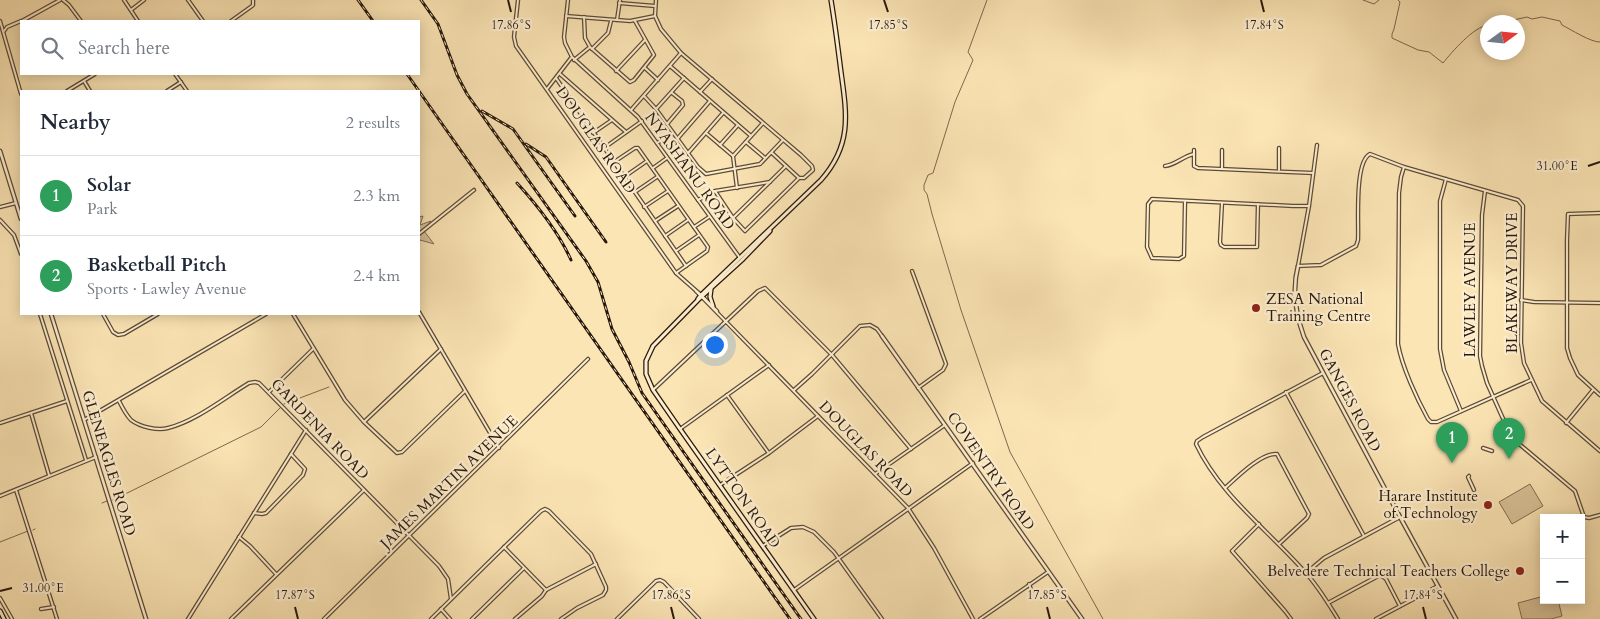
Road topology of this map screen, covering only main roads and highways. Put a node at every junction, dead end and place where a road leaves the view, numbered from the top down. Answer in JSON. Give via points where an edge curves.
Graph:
{"nodes":[{"id":1,"x":831,"y":0,"type":"edge"},
{"id":2,"x":741,"y":259,"type":"junction"},
{"id":3,"x":712,"y":288,"type":"junction"},
{"id":4,"x":701,"y":297,"type":"junction"},
{"id":5,"x":713,"y":306,"type":"road end"},
{"id":6,"x":0,"y":611,"type":"edge"},
{"id":7,"x":4,"y":619,"type":"edge"},
{"id":8,"x":814,"y":619,"type":"edge"}],
"edges":[{"from":1,"to":2,"type":"main road","via":[[846,112],[842,145],[828,173]]},
{"from":2,"to":3,"type":"main road"},
{"from":2,"to":4,"type":"main road"},
{"from":3,"to":4,"type":"main road"},
{"from":3,"to":5,"type":"main road"},
{"from":4,"to":8,"type":"main road","name":"LYTTON ROAD","via":[[656,342],[649,354],[646,374],[653,390]]},
{"from":6,"to":7,"type":"main road"}]}
